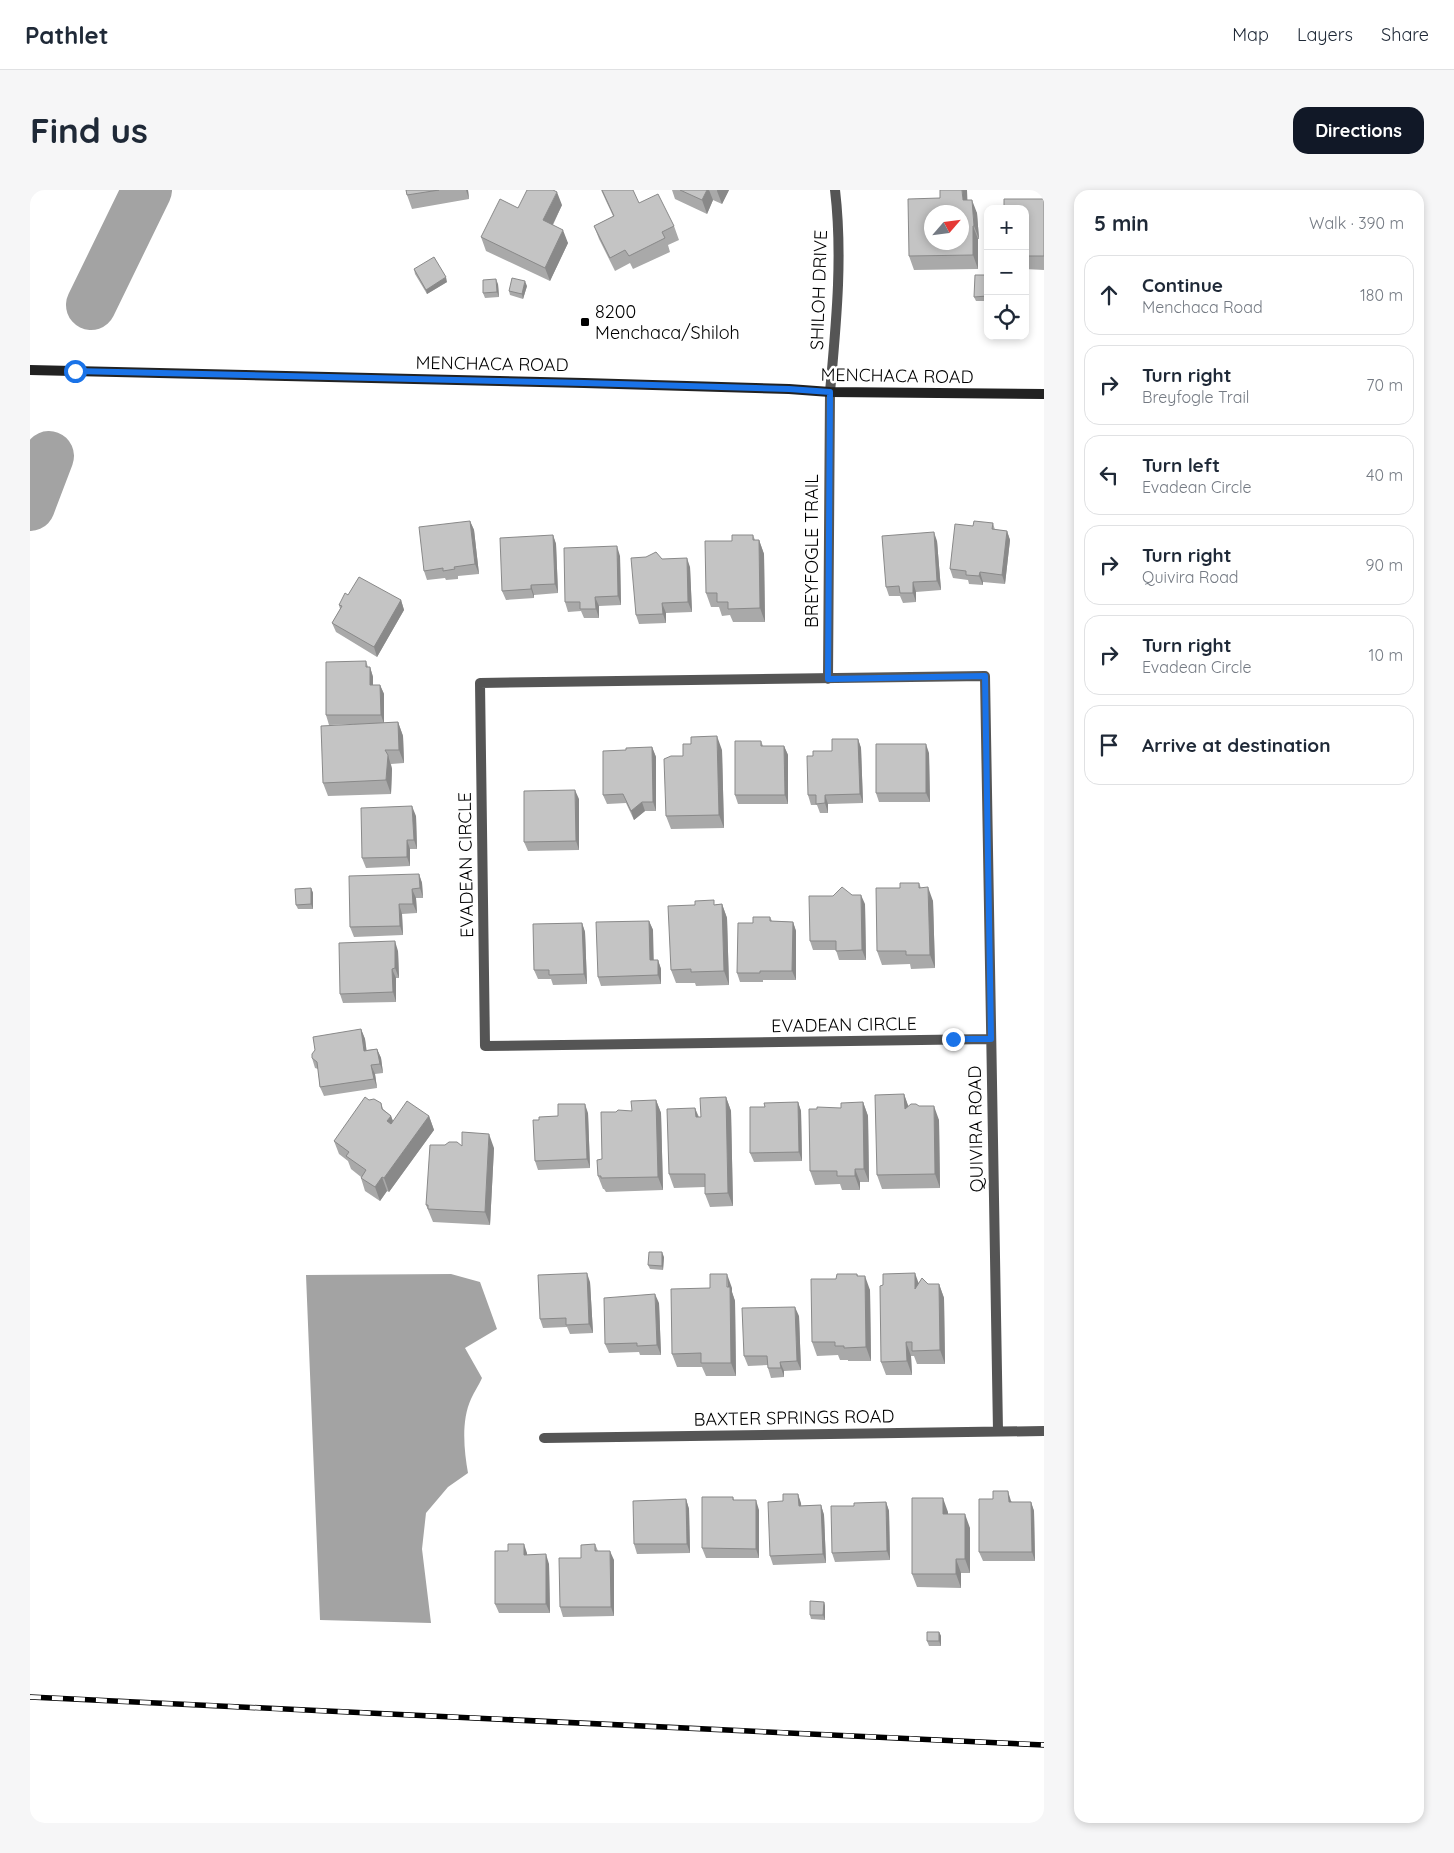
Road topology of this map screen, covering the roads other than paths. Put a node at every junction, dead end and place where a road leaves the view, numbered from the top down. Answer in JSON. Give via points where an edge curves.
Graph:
{"nodes":[{"id":1,"x":835,"y":190,"type":"edge"},
{"id":2,"x":30,"y":370,"type":"edge"},
{"id":3,"x":830,"y":392,"type":"junction"},
{"id":4,"x":1044,"y":394,"type":"edge"},
{"id":5,"x":985,"y":676,"type":"joint"},
{"id":6,"x":828,"y":679,"type":"junction"},
{"id":7,"x":991,"y":1039,"type":"junction"},
{"id":8,"x":998,"y":1431,"type":"junction"},
{"id":9,"x":1044,"y":1431,"type":"edge"},
{"id":10,"x":544,"y":1438,"type":"dead end"}],
"edges":[{"from":1,"to":3,"type":"street","name":"SHILOH DRIVE","via":[[839,219],[839,276]]},
{"from":2,"to":3,"type":"main road","name":"MENCHACA ROAD"},
{"from":3,"to":4,"type":"main road","name":"MENCHACA ROAD"},
{"from":3,"to":6,"type":"street","name":"BREYFOGLE TRAIL"},
{"from":5,"to":6,"type":"street","name":"EVADEAN CIRCLE"},
{"from":5,"to":7,"type":"street","name":"QUIVIRA ROAD"},
{"from":6,"to":7,"type":"street","name":"EVADEAN CIRCLE","via":[[480,683],[486,1046]]},
{"from":7,"to":8,"type":"street","name":"QUIVIRA ROAD"},
{"from":8,"to":9,"type":"street","name":"BAXTER SPRINGS ROAD"},
{"from":8,"to":10,"type":"street","name":"BAXTER SPRINGS ROAD"}]}
